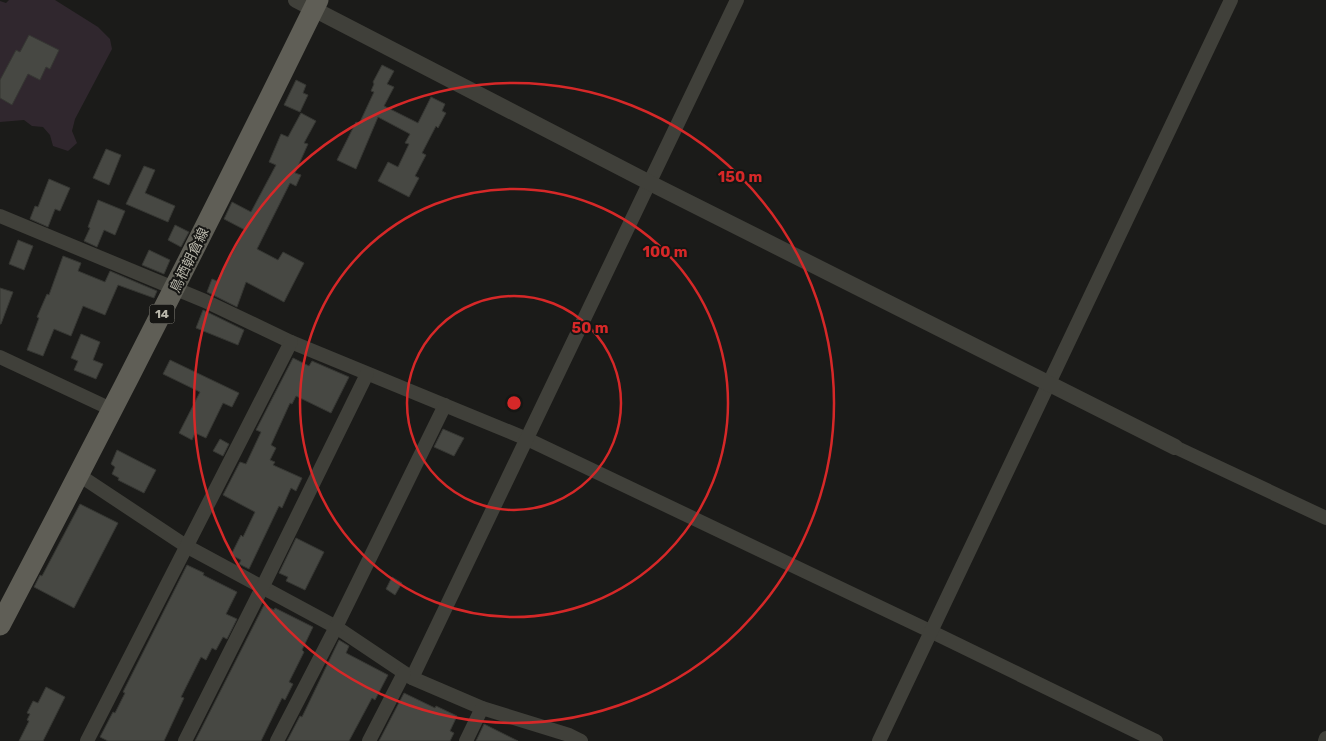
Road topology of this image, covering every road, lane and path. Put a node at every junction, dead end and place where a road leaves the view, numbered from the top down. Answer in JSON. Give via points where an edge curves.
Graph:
{"nodes":[{"id":1,"x":737,"y":0,"type":"edge"},
{"id":2,"x":1231,"y":0,"type":"edge"},
{"id":3,"x":309,"y":3,"type":"edge"},
{"id":4,"x":650,"y":182,"type":"junction"},
{"id":5,"x":0,"y":216,"type":"edge"},
{"id":6,"x":174,"y":289,"type":"junction"},
{"id":7,"x":291,"y":342,"type":"junction"},
{"id":8,"x":0,"y":357,"type":"edge"},
{"id":9,"x":367,"y":374,"type":"junction"},
{"id":10,"x":1050,"y":383,"type":"junction"},
{"id":11,"x":445,"y":406,"type":"junction"},
{"id":12,"x":113,"y":410,"type":"junction"},
{"id":13,"x":526,"y":439,"type":"junction"},
{"id":14,"x":1175,"y":447,"type":"joint"},
{"id":15,"x":79,"y":475,"type":"junction"},
{"id":16,"x":1326,"y":518,"type":"edge"},
{"id":17,"x":186,"y":546,"type":"junction"},
{"id":18,"x":262,"y":588,"type":"junction"},
{"id":19,"x":0,"y":625,"type":"edge"},
{"id":20,"x":336,"y":627,"type":"junction"},
{"id":21,"x":930,"y":631,"type":"junction"},
{"id":22,"x":408,"y":675,"type":"junction"},
{"id":23,"x":482,"y":708,"type":"junction"},
{"id":24,"x":559,"y":737,"type":"edge"},
{"id":25,"x":87,"y":741,"type":"edge"},
{"id":26,"x":185,"y":741,"type":"edge"},
{"id":27,"x":277,"y":741,"type":"edge"},
{"id":28,"x":369,"y":741,"type":"edge"},
{"id":29,"x":466,"y":741,"type":"edge"},
{"id":30,"x":581,"y":741,"type":"edge"},
{"id":31,"x":879,"y":741,"type":"edge"},
{"id":32,"x":1156,"y":741,"type":"edge"}],
"edges":[{"from":1,"to":4,"type":"street"},
{"from":2,"to":10,"type":"street"},
{"from":3,"to":4,"type":"street"},
{"from":3,"to":6,"type":"main road","name":"鳥栖朝倉線","number":"14"},
{"from":4,"to":10,"type":"street"},
{"from":4,"to":13,"type":"street"},
{"from":5,"to":6,"type":"street"},
{"from":6,"to":7,"type":"street"},
{"from":6,"to":12,"type":"main road","name":"鳥栖朝倉線","number":"14"},
{"from":7,"to":9,"type":"street"},
{"from":7,"to":17,"type":"street"},
{"from":8,"to":12,"type":"street"},
{"from":9,"to":11,"type":"street"},
{"from":9,"to":18,"type":"street"},
{"from":10,"to":14,"type":"street"},
{"from":10,"to":21,"type":"street"},
{"from":11,"to":13,"type":"street"},
{"from":11,"to":20,"type":"street"},
{"from":12,"to":15,"type":"main road","name":"鳥栖朝倉線","number":"14"},
{"from":13,"to":21,"type":"street"},
{"from":13,"to":22,"type":"street"},
{"from":14,"to":16,"type":"street"},
{"from":15,"to":17,"type":"street"},
{"from":15,"to":19,"type":"main road","name":"鳥栖朝倉線","number":"14"},
{"from":17,"to":18,"type":"street"},
{"from":17,"to":25,"type":"street"},
{"from":18,"to":20,"type":"street"},
{"from":18,"to":26,"type":"street"},
{"from":20,"to":22,"type":"street"},
{"from":20,"to":27,"type":"street"},
{"from":21,"to":31,"type":"street"},
{"from":21,"to":32,"type":"street"},
{"from":22,"to":23,"type":"street"},
{"from":22,"to":28,"type":"street"},
{"from":23,"to":24,"type":"street"},
{"from":23,"to":29,"type":"street"},
{"from":24,"to":30,"type":"street"}]}
